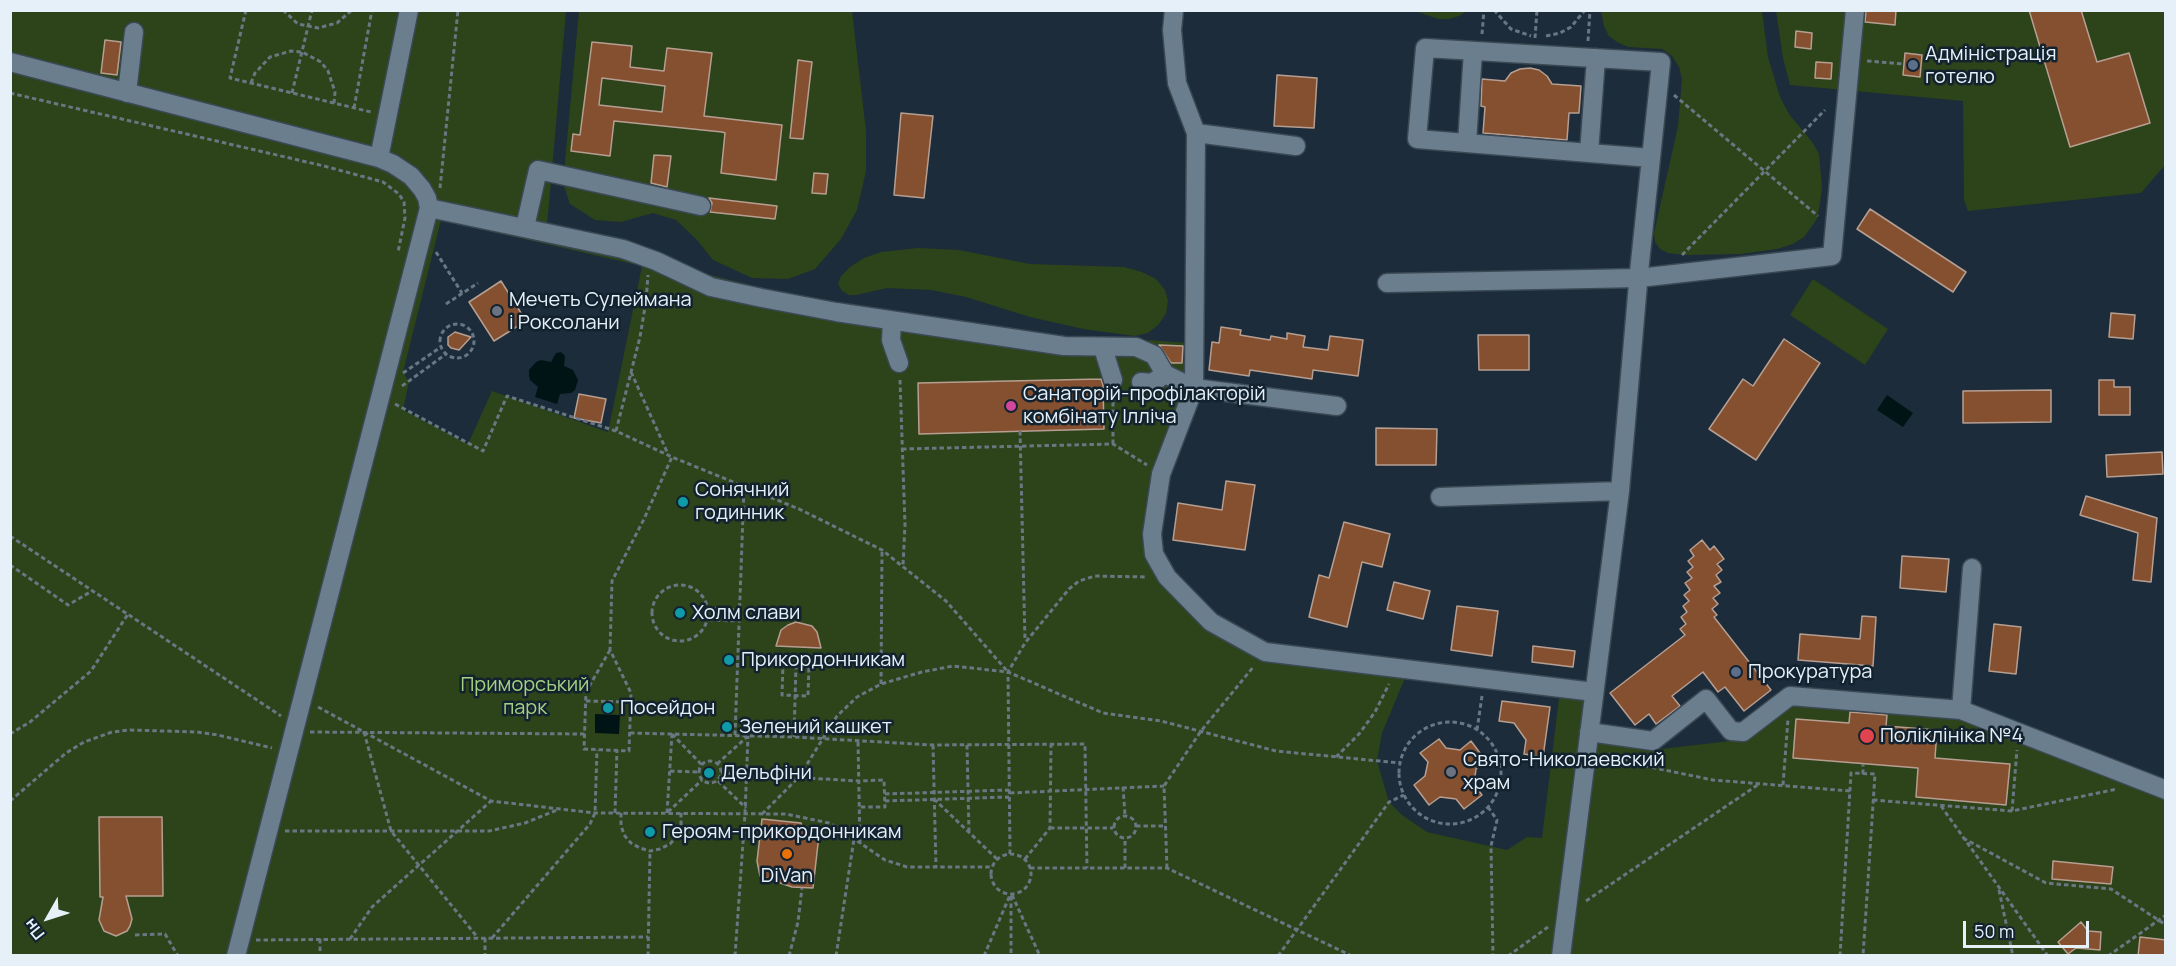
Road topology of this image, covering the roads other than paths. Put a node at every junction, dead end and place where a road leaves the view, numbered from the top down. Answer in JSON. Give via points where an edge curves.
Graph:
{"nodes":[{"id":1,"x":409,"y":10,"type":"edge"},
{"id":2,"x":1174,"y":10,"type":"edge"},
{"id":3,"x":1855,"y":10,"type":"edge"},
{"id":4,"x":134,"y":32,"type":"dead end"},
{"id":5,"x":1477,"y":51,"type":"junction"},
{"id":6,"x":1591,"y":58,"type":"junction"},
{"id":7,"x":10,"y":62,"type":"edge"},
{"id":8,"x":127,"y":93,"type":"junction"},
{"id":9,"x":1196,"y":133,"type":"junction"},
{"id":10,"x":1467,"y":143,"type":"junction"},
{"id":11,"x":1296,"y":146,"type":"dead end"},
{"id":12,"x":1589,"y":153,"type":"junction"},
{"id":13,"x":379,"y":158,"type":"junction"},
{"id":14,"x":1651,"y":158,"type":"junction"},
{"id":15,"x":701,"y":206,"type":"dead end"},
{"id":16,"x":433,"y":208,"type":"junction"},
{"id":17,"x":525,"y":227,"type":"junction"},
{"id":18,"x":1639,"y":278,"type":"junction"},
{"id":19,"x":1387,"y":283,"type":"dead end"},
{"id":20,"x":892,"y":321,"type":"junction"},
{"id":21,"x":1103,"y":348,"type":"junction"},
{"id":22,"x":899,"y":363,"type":"road end"},
{"id":23,"x":1165,"y":374,"type":"junction"},
{"id":24,"x":1113,"y":380,"type":"road end"},
{"id":25,"x":1141,"y":382,"type":"dead end"},
{"id":26,"x":1194,"y":388,"type":"junction"},
{"id":27,"x":1337,"y":406,"type":"dead end"},
{"id":28,"x":1620,"y":491,"type":"junction"},
{"id":29,"x":1440,"y":497,"type":"dead end"},
{"id":30,"x":1972,"y":568,"type":"dead end"},
{"id":31,"x":1594,"y":692,"type":"junction"},
{"id":32,"x":1961,"y":710,"type":"junction"},
{"id":33,"x":1588,"y":740,"type":"junction"},
{"id":34,"x":2166,"y":790,"type":"edge"},
{"id":35,"x":238,"y":948,"type":"edge"},
{"id":36,"x":1561,"y":956,"type":"edge"}],
"edges":[{"from":1,"to":13,"type":"street"},
{"from":2,"to":9,"type":"street","via":[[1177,83]]},
{"from":3,"to":18,"type":"street","via":[[1832,256]]},
{"from":4,"to":8,"type":"street"},
{"from":5,"to":6,"type":"street","via":[[1534,45]]},
{"from":5,"to":10,"type":"street"},
{"from":5,"to":10,"type":"street","via":[[1425,48],[1417,139]]},
{"from":6,"to":12,"type":"street"},
{"from":6,"to":14,"type":"street","via":[[1661,62]]},
{"from":7,"to":8,"type":"street"},
{"from":8,"to":13,"type":"street"},
{"from":9,"to":11,"type":"street"},
{"from":9,"to":26,"type":"street"},
{"from":10,"to":12,"type":"street"},
{"from":12,"to":14,"type":"street"},
{"from":13,"to":16,"type":"street","via":[[411,176]]},
{"from":14,"to":18,"type":"street"},
{"from":15,"to":17,"type":"street","via":[[538,170]]},
{"from":16,"to":17,"type":"street"},
{"from":16,"to":35,"type":"street","via":[[380,396]]},
{"from":17,"to":20,"type":"street","via":[[640,254],[711,287]]},
{"from":18,"to":19,"type":"street"},
{"from":18,"to":28,"type":"street"},
{"from":20,"to":21,"type":"street"},
{"from":20,"to":22,"type":"street","via":[[891,340]]},
{"from":21,"to":23,"type":"street","via":[[1136,347],[1149,352]]},
{"from":21,"to":24,"type":"street"},
{"from":23,"to":25,"type":"street","via":[[1152,383]]},
{"from":23,"to":26,"type":"street"},
{"from":26,"to":27,"type":"street"},
{"from":26,"to":31,"type":"street","via":[[1161,474],[1152,534],[1154,554],[1167,578],[1210,621],[1265,652]]},
{"from":28,"to":29,"type":"street"},
{"from":28,"to":31,"type":"street"},
{"from":30,"to":32,"type":"street"},
{"from":31,"to":33,"type":"street"},
{"from":32,"to":33,"type":"street","via":[[1790,696],[1743,732],[1731,731],[1706,699],[1653,741]]},
{"from":32,"to":34,"type":"street"},
{"from":33,"to":36,"type":"street"}]}
